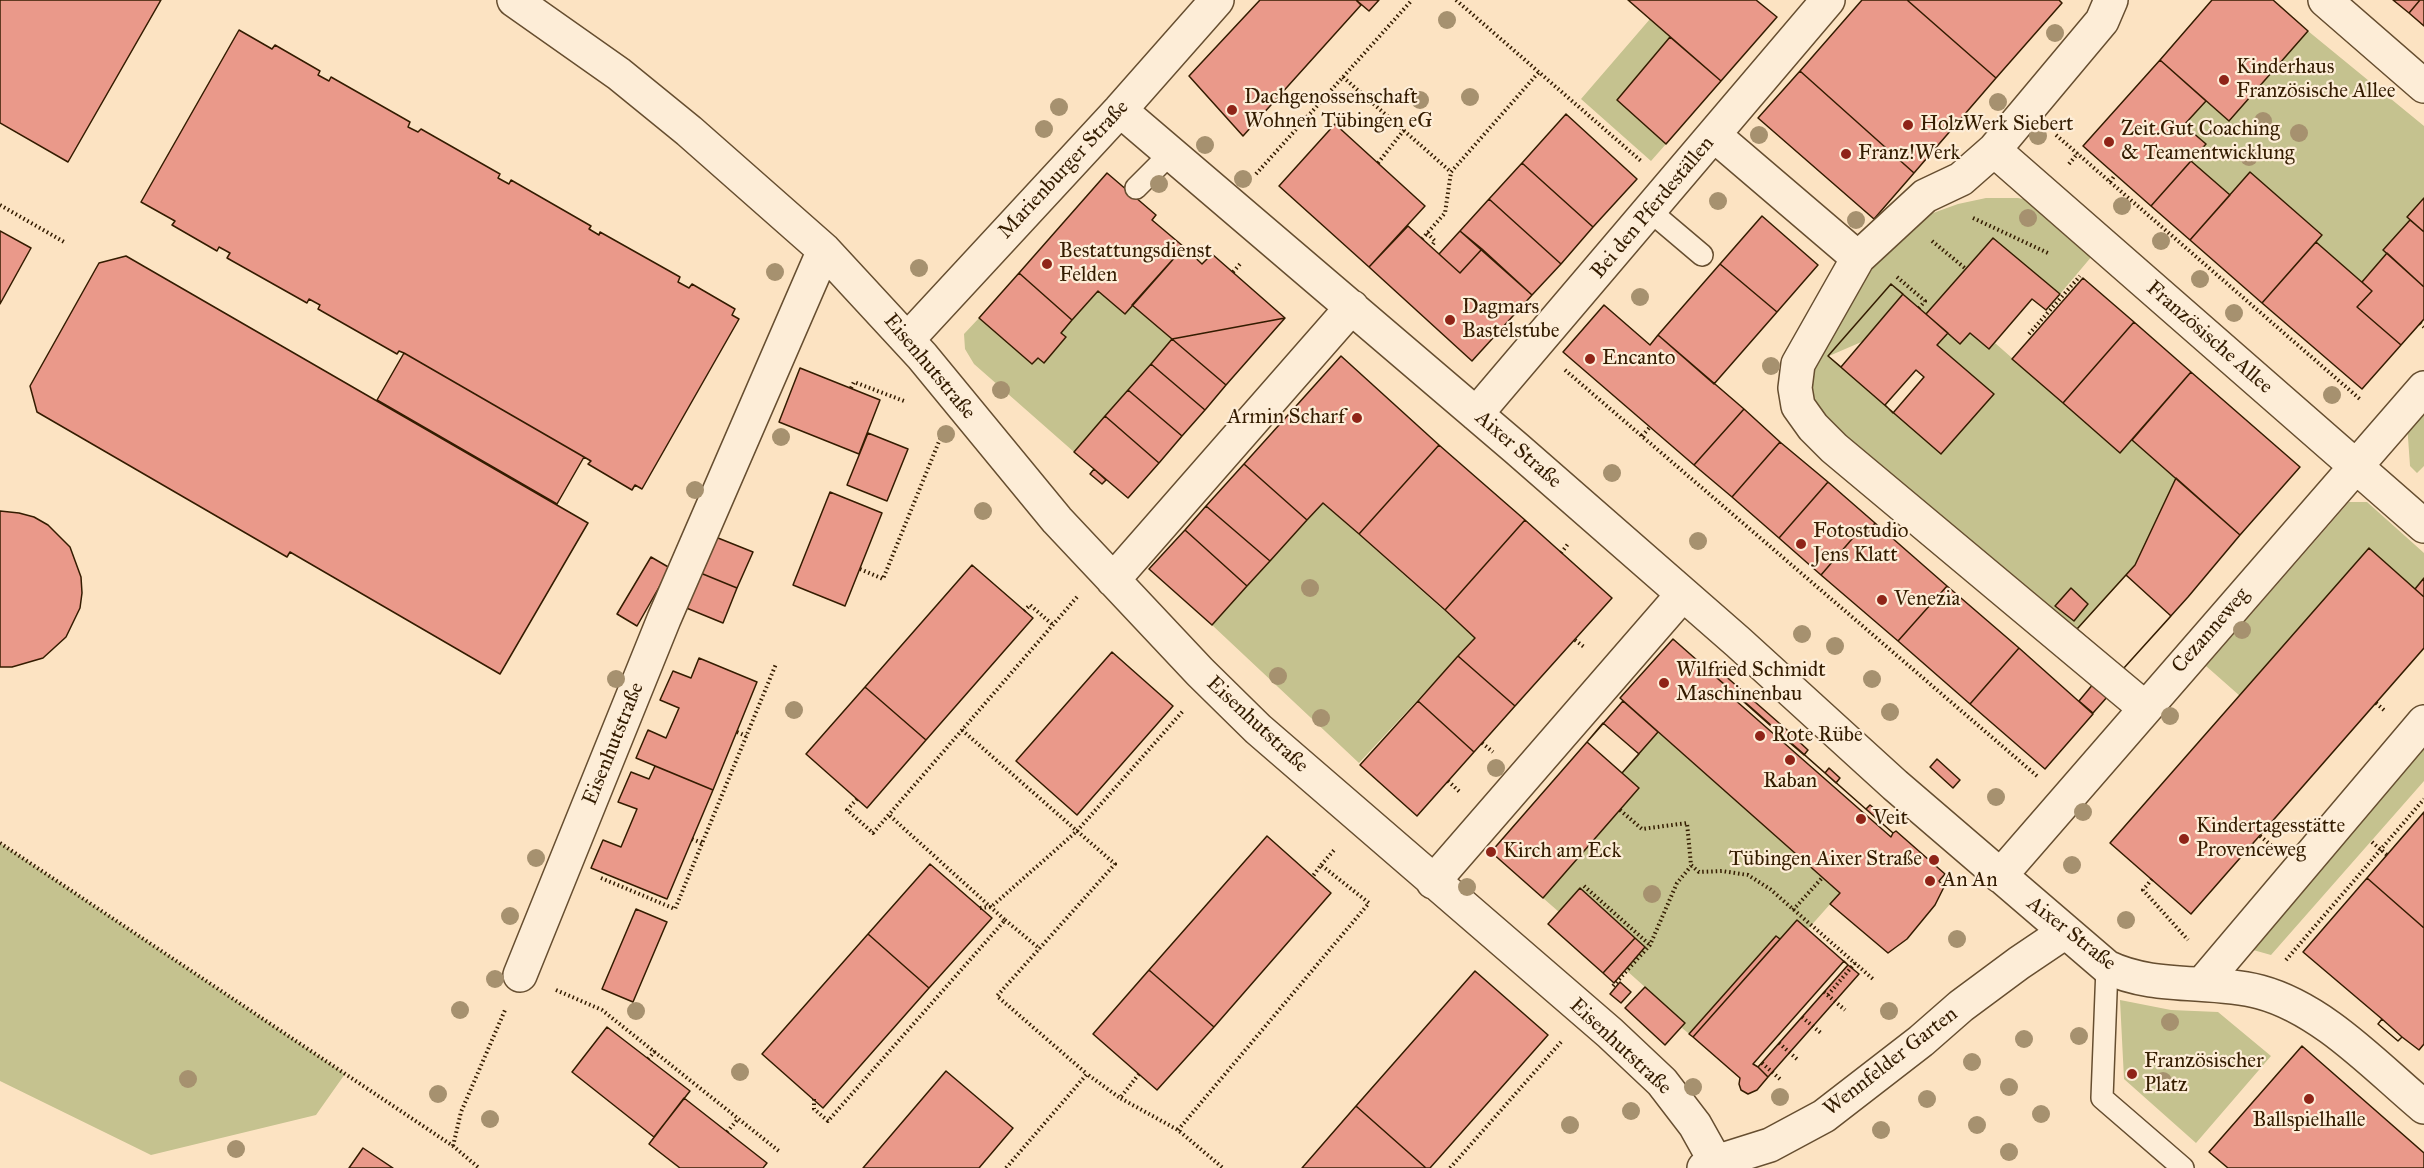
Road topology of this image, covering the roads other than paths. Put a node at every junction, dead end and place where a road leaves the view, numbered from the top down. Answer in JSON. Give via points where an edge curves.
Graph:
{"nodes":[{"id":1,"x":514,"y":0,"type":"edge"},
{"id":2,"x":1217,"y":0,"type":"edge"},
{"id":3,"x":1828,"y":0,"type":"edge"},
{"id":4,"x":2325,"y":0,"type":"edge"},
{"id":5,"x":2107,"y":10,"type":"edge"},
{"id":6,"x":2424,"y":86,"type":"edge"},
{"id":7,"x":1120,"y":110,"type":"junction"},
{"id":8,"x":1714,"y":135,"type":"junction"},
{"id":9,"x":1994,"y":150,"type":"junction"},
{"id":10,"x":1171,"y":153,"type":"junction"},
{"id":11,"x":1136,"y":188,"type":"dead end"},
{"id":12,"x":1650,"y":212,"type":"junction"},
{"id":13,"x":824,"y":250,"type":"junction"},
{"id":14,"x":1702,"y":255,"type":"dead end"},
{"id":15,"x":1862,"y":255,"type":"junction"},
{"id":16,"x":1352,"y":308,"type":"junction"},
{"id":17,"x":908,"y":339,"type":"junction"},
{"id":18,"x":2424,"y":388,"type":"edge"},
{"id":19,"x":1476,"y":414,"type":"junction"},
{"id":20,"x":2355,"y":466,"type":"junction"},
{"id":21,"x":2424,"y":526,"type":"edge"},
{"id":22,"x":1107,"y":575,"type":"junction"},
{"id":23,"x":1683,"y":594,"type":"junction"},
{"id":24,"x":2145,"y":708,"type":"junction"},
{"id":25,"x":2424,"y":722,"type":"edge"},
{"id":26,"x":2000,"y":876,"type":"junction"},
{"id":27,"x":1433,"y":882,"type":"junction"},
{"id":28,"x":2065,"y":932,"type":"junction"},
{"id":29,"x":2107,"y":967,"type":"junction"},
{"id":30,"x":520,"y":975,"type":"road end"},
{"id":31,"x":2203,"y":983,"type":"junction"},
{"id":32,"x":2424,"y":1107,"type":"edge"},
{"id":33,"x":1713,"y":1166,"type":"edge"},
{"id":34,"x":2183,"y":1168,"type":"edge"}],
"edges":[{"from":1,"to":13,"type":"street","name":"Eisenhutstraße","via":[[637,88]]},
{"from":2,"to":7,"type":"street","name":"Marienburger Straße"},
{"from":3,"to":8,"type":"street","name":"Bei den Pferdeställen"},
{"from":4,"to":6,"type":"street"},
{"from":5,"to":9,"type":"street"},
{"from":7,"to":10,"type":"street","name":"Aixer Straße"},
{"from":7,"to":17,"type":"street","name":"Marienburger Straße"},
{"from":8,"to":12,"type":"street","name":"Bei den Pferdeställen"},
{"from":8,"to":15,"type":"street"},
{"from":9,"to":15,"type":"street","via":[[1961,179],[1925,196]]},
{"from":9,"to":20,"type":"street","name":"Französische Allee"},
{"from":10,"to":11,"type":"lane"},
{"from":10,"to":16,"type":"street","name":"Aixer Straße"},
{"from":12,"to":14,"type":"lane"},
{"from":12,"to":19,"type":"street","name":"Bei den Pferdeställen"},
{"from":13,"to":17,"type":"street","name":"Eisenhutstraße"},
{"from":13,"to":30,"type":"street","name":"Eisenhutstraße","via":[[664,619]]},
{"from":15,"to":24,"type":"street","via":[[1798,364],[1798,406],[1834,448]]},
{"from":16,"to":19,"type":"street","name":"Aixer Straße"},
{"from":16,"to":22,"type":"street"},
{"from":17,"to":22,"type":"street","name":"Eisenhutstraße"},
{"from":18,"to":20,"type":"street","name":"Cezanneweg"},
{"from":19,"to":23,"type":"street","name":"Aixer Straße"},
{"from":20,"to":21,"type":"street","name":"Französische Allee"},
{"from":20,"to":24,"type":"street","name":"Cezanneweg"},
{"from":22,"to":27,"type":"street","name":"Eisenhutstraße","via":[[1258,729]]},
{"from":23,"to":26,"type":"street","name":"Aixer Straße"},
{"from":23,"to":27,"type":"street"},
{"from":24,"to":26,"type":"street","name":"Cezanneweg"},
{"from":25,"to":31,"type":"street"},
{"from":26,"to":28,"type":"street","name":"Aixer Straße"},
{"from":27,"to":33,"type":"street","name":"Eisenhutstraße","via":[[1662,1082],[1695,1125]]},
{"from":28,"to":29,"type":"street","name":"Aixer Straße"},
{"from":28,"to":33,"type":"street","name":"Wennfelder Garten","via":[[1961,1006],[1824,1116],[1770,1145]]},
{"from":29,"to":31,"type":"street","name":"Aixer Straße","via":[[2144,980]]},
{"from":29,"to":34,"type":"lane","via":[[2102,1098]]},
{"from":31,"to":32,"type":"street","name":"Aixer Straße","via":[[2283,999],[2321,1021]]}]}
